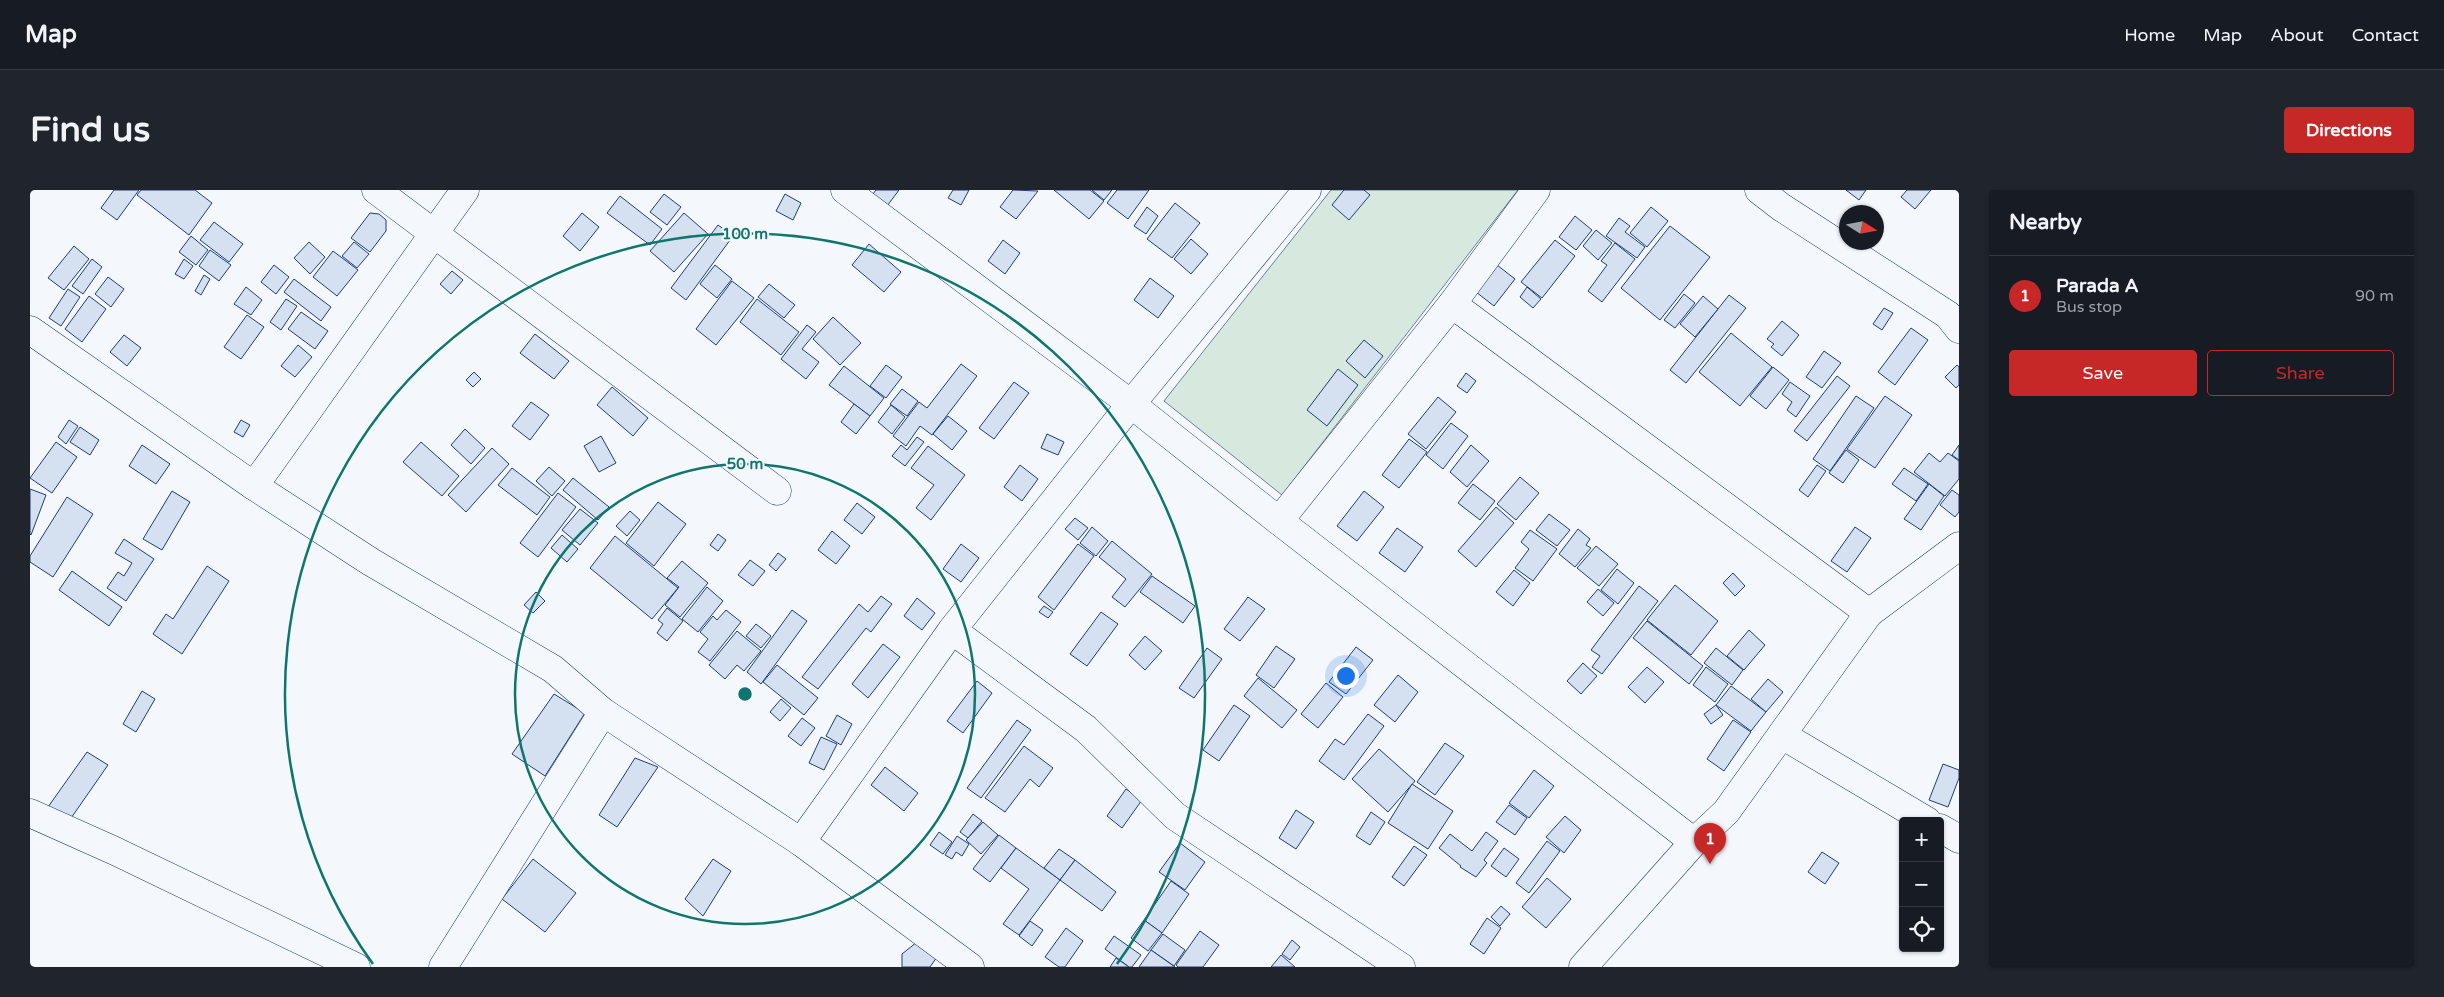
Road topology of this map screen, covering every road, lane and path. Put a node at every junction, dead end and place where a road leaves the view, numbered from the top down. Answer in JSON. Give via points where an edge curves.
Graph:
{"nodes":[{"id":1,"x":376,"y":190,"type":"edge"},
{"id":2,"x":466,"y":190,"type":"edge"},
{"id":3,"x":845,"y":190,"type":"edge"},
{"id":4,"x":1307,"y":190,"type":"edge"},
{"id":5,"x":1536,"y":190,"type":"edge"},
{"id":6,"x":1759,"y":190,"type":"edge"},
{"id":7,"x":433,"y":233,"type":"junction"},
{"id":8,"x":1452,"y":304,"type":"junction"},
{"id":9,"x":1959,"y":329,"type":"edge"},
{"id":10,"x":30,"y":330,"type":"edge"},
{"id":11,"x":1131,"y":404,"type":"junction"},
{"id":12,"x":254,"y":486,"type":"junction"},
{"id":13,"x":777,"y":492,"type":"dead end"},
{"id":14,"x":1279,"y":521,"type":"junction"},
{"id":15,"x":1959,"y":546,"type":"edge"},
{"id":16,"x":1869,"y":613,"type":"junction"},
{"id":17,"x":952,"y":630,"type":"junction"},
{"id":18,"x":602,"y":712,"type":"junction"},
{"id":19,"x":1782,"y":735,"type":"junction"},
{"id":20,"x":30,"y":813,"type":"edge"},
{"id":21,"x":1920,"y":817,"type":"edge"},
{"id":22,"x":1944,"y":830,"type":"edge"},
{"id":23,"x":1959,"y":839,"type":"edge"},
{"id":24,"x":800,"y":842,"type":"junction"},
{"id":25,"x":1694,"y":842,"type":"junction"},
{"id":26,"x":942,"y":959,"type":"edge"},
{"id":27,"x":356,"y":967,"type":"edge"},
{"id":28,"x":443,"y":967,"type":"edge"},
{"id":29,"x":970,"y":967,"type":"edge"},
{"id":30,"x":1401,"y":967,"type":"edge"},
{"id":31,"x":1583,"y":967,"type":"edge"}],
"edges":[{"from":1,"to":7,"type":"street"},
{"from":2,"to":7,"type":"street"},
{"from":3,"to":11,"type":"street"},
{"from":4,"to":11,"type":"street"},
{"from":5,"to":8,"type":"street"},
{"from":6,"to":9,"type":"street","via":[[1781,208],[1948,315]]},
{"from":7,"to":12,"type":"street"},
{"from":7,"to":13,"type":"street"},
{"from":8,"to":14,"type":"street"},
{"from":8,"to":16,"type":"street"},
{"from":10,"to":12,"type":"street"},
{"from":11,"to":14,"type":"street"},
{"from":11,"to":17,"type":"street"},
{"from":12,"to":18,"type":"street","via":[[371,562],[553,669]]},
{"from":14,"to":25,"type":"street"},
{"from":15,"to":16,"type":"street"},
{"from":16,"to":19,"type":"street"},
{"from":17,"to":24,"type":"street"},
{"from":17,"to":30,"type":"street","via":[[1086,729],[1175,816]]},
{"from":18,"to":24,"type":"street"},
{"from":18,"to":28,"type":"street"},
{"from":19,"to":21,"type":"street"},
{"from":19,"to":25,"type":"street","via":[[1726,812]]},
{"from":20,"to":27,"type":"street"},
{"from":22,"to":23,"type":"street"},
{"from":24,"to":26,"type":"street"},
{"from":25,"to":31,"type":"street"},
{"from":26,"to":29,"type":"street"}]}
